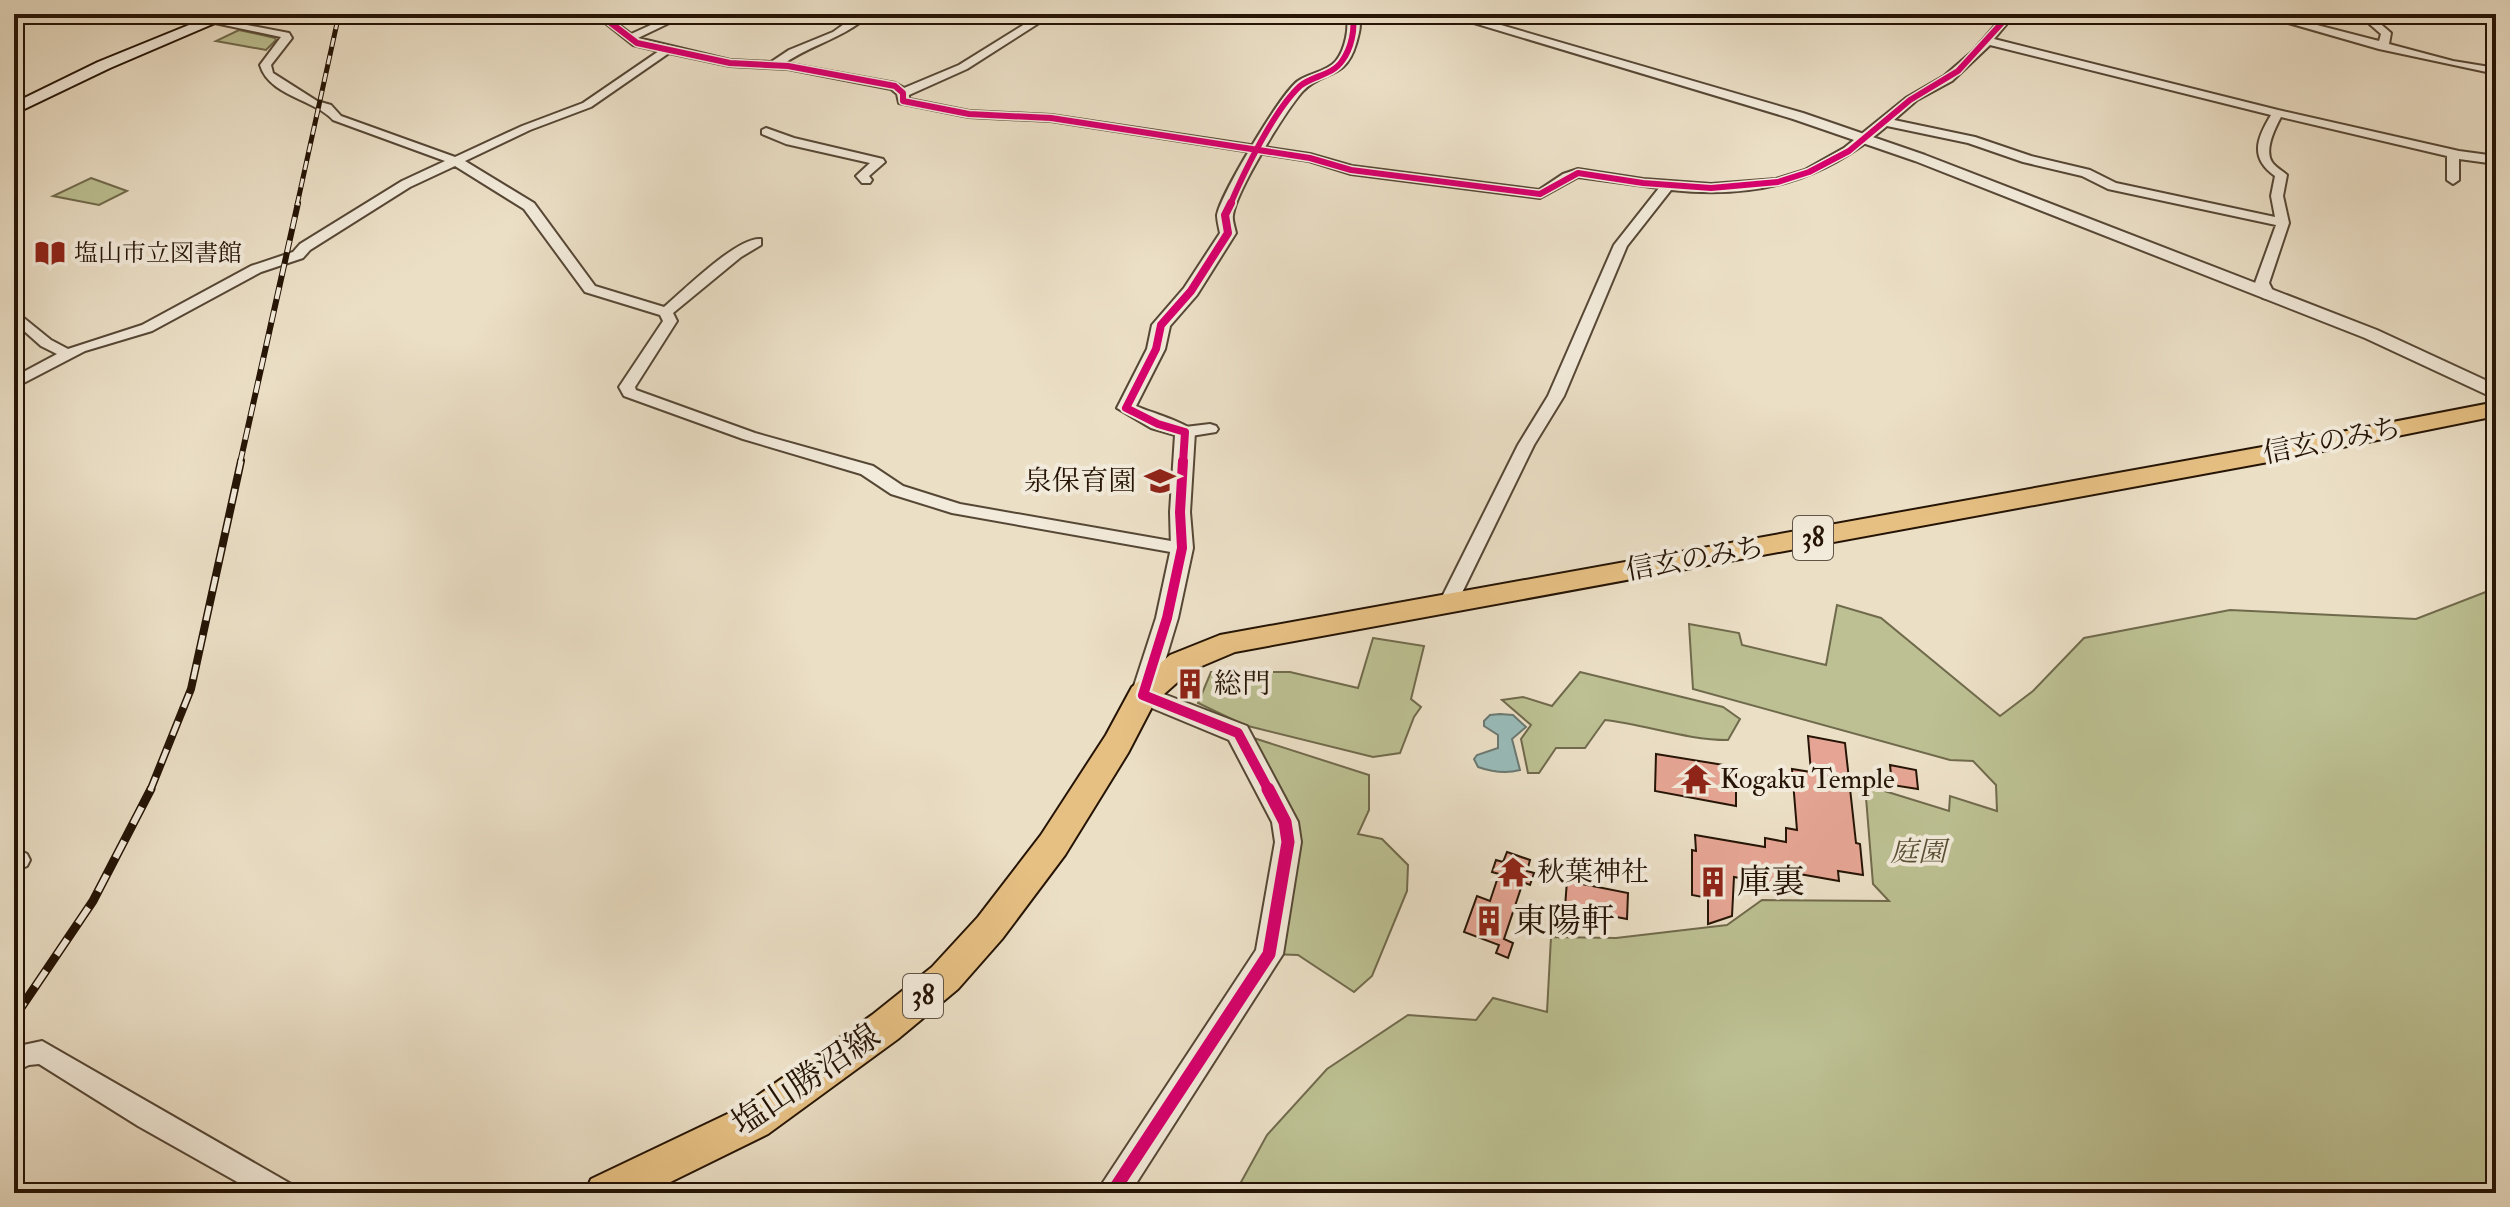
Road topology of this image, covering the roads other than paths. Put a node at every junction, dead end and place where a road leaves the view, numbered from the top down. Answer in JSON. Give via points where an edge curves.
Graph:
{"nodes":[{"id":1,"x":599,"y":14,"type":"edge"},
{"id":2,"x":683,"y":14,"type":"edge"},
{"id":3,"x":865,"y":14,"type":"edge"},
{"id":4,"x":1048,"y":14,"type":"edge"},
{"id":5,"x":1352,"y":14,"type":"edge"},
{"id":6,"x":1450,"y":14,"type":"edge"},
{"id":7,"x":2010,"y":14,"type":"edge"},
{"id":8,"x":2262,"y":14,"type":"edge"},
{"id":9,"x":2363,"y":14,"type":"edge"},
{"id":10,"x":222,"y":17,"type":"edge"},
{"id":11,"x":630,"y":38,"type":"junction"},
{"id":12,"x":1988,"y":41,"type":"junction"},
{"id":13,"x":2383,"y":47,"type":"junction"},
{"id":14,"x":667,"y":50,"type":"junction"},
{"id":15,"x":774,"y":65,"type":"junction"},
{"id":16,"x":2496,"y":71,"type":"edge"},
{"id":17,"x":903,"y":93,"type":"junction"},
{"id":18,"x":14,"y":109,"type":"edge"},
{"id":19,"x":2278,"y":113,"type":"junction"},
{"id":20,"x":1887,"y":122,"type":"junction"},
{"id":21,"x":766,"y":132,"type":"dead end"},
{"id":22,"x":1863,"y":137,"type":"junction"},
{"id":23,"x":1256,"y":151,"type":"junction"},
{"id":24,"x":2453,"y":153,"type":"junction"},
{"id":25,"x":2496,"y":160,"type":"edge"},
{"id":26,"x":458,"y":162,"type":"junction"},
{"id":27,"x":866,"y":180,"type":"dead end"},
{"id":28,"x":2453,"y":180,"type":"dead end"},
{"id":29,"x":1667,"y":187,"type":"junction"},
{"id":30,"x":2283,"y":223,"type":"junction"},
{"id":31,"x":756,"y":242,"type":"dead end"},
{"id":32,"x":2268,"y":295,"type":"junction"},
{"id":33,"x":666,"y":312,"type":"junction"},
{"id":34,"x":14,"y":314,"type":"edge"},
{"id":35,"x":67,"y":354,"type":"junction"},
{"id":36,"x":14,"y":383,"type":"edge"},
{"id":37,"x":2496,"y":393,"type":"edge"},
{"id":38,"x":2496,"y":409,"type":"edge"},
{"id":39,"x":1210,"y":429,"type":"dead end"},
{"id":40,"x":1185,"y":432,"type":"junction"},
{"id":41,"x":1182,"y":548,"type":"junction"},
{"id":42,"x":1447,"y":605,"type":"junction"},
{"id":43,"x":1143,"y":695,"type":"junction"},
{"id":44,"x":14,"y":856,"type":"edge"},
{"id":45,"x":14,"y":863,"type":"edge"},
{"id":46,"x":14,"y":1061,"type":"edge"},
{"id":47,"x":615,"y":1190,"type":"edge"},
{"id":48,"x":282,"y":1193,"type":"edge"},
{"id":49,"x":1112,"y":1193,"type":"edge"}],
"edges":[{"from":1,"to":11,"type":"street"},
{"from":2,"to":11,"type":"street"},
{"from":3,"to":15,"type":"street"},
{"from":4,"to":17,"type":"street","via":[[963,67]]},
{"from":5,"to":23,"type":"street","via":[[1353,35],[1341,64],[1295,92]]},
{"from":6,"to":22,"type":"street"},
{"from":7,"to":12,"type":"street"},
{"from":8,"to":13,"type":"street"},
{"from":9,"to":13,"type":"street","via":[[2386,33]]},
{"from":10,"to":18,"type":"main road"},
{"from":10,"to":26,"type":"street","via":[[285,35],[265,65],[268,75],[313,104],[327,107],[337,118]]},
{"from":11,"to":14,"type":"street"},
{"from":12,"to":19,"type":"street"},
{"from":12,"to":20,"type":"street"},
{"from":13,"to":16,"type":"street"},
{"from":14,"to":15,"type":"street","via":[[745,65]]},
{"from":14,"to":26,"type":"street","via":[[587,105]]},
{"from":15,"to":17,"type":"street","via":[[895,86]]},
{"from":17,"to":23,"type":"street","via":[[903,101],[969,114],[1051,118]]},
{"from":19,"to":24,"type":"street"},
{"from":19,"to":30,"type":"street","via":[[2266,140],[2265,159],[2281,175],[2277,196]]},
{"from":20,"to":22,"type":"street"},
{"from":20,"to":30,"type":"street","via":[[1960,137],[2086,173],[2112,186]]},
{"from":21,"to":27,"type":"street","via":[[879,162],[862,176]]},
{"from":22,"to":29,"type":"street","via":[[1838,158],[1782,182]]},
{"from":22,"to":32,"type":"street"},
{"from":23,"to":29,"type":"street","via":[[1351,170],[1540,194],[1566,174],[1578,173]]},
{"from":23,"to":40,"type":"street","via":[[1225,215],[1228,233],[1191,291],[1161,325],[1156,349],[1126,408]]},
{"from":24,"to":25,"type":"street"},
{"from":24,"to":28,"type":"street"},
{"from":26,"to":33,"type":"street","via":[[529,206],[590,289]]},
{"from":26,"to":35,"type":"street","via":[[406,184],[298,255],[256,269],[147,328]]},
{"from":29,"to":42,"type":"street","via":[[1621,245],[1556,396]]},
{"from":30,"to":32,"type":"street","via":[[2262,283]]},
{"from":31,"to":33,"type":"street"},
{"from":32,"to":37,"type":"street","via":[[2371,334]]},
{"from":33,"to":41,"type":"street","via":[[670,321],[633,376],[629,393],[867,470],[897,490],[958,509]]},
{"from":34,"to":35,"type":"street"},
{"from":35,"to":36,"type":"street"},
{"from":38,"to":42,"type":"main road","name":"信玄のみち","number":"38"},
{"from":39,"to":40,"type":"street"},
{"from":40,"to":41,"type":"street"},
{"from":41,"to":43,"type":"street"},
{"from":42,"to":43,"type":"main road","name":"信玄のみち","number":"38","via":[[1230,642],[1180,663]]},
{"from":43,"to":47,"type":"main road","name":"塩山勝沼線","number":"38","via":[[1053,845],[945,978],[754,1121]]},
{"from":43,"to":49,"type":"street","via":[[1238,733],[1285,822],[1288,842],[1269,954]]},
{"from":44,"to":45,"type":"street","via":[[19,860]]},
{"from":46,"to":48,"type":"street","via":[[42,1052]]}]}
